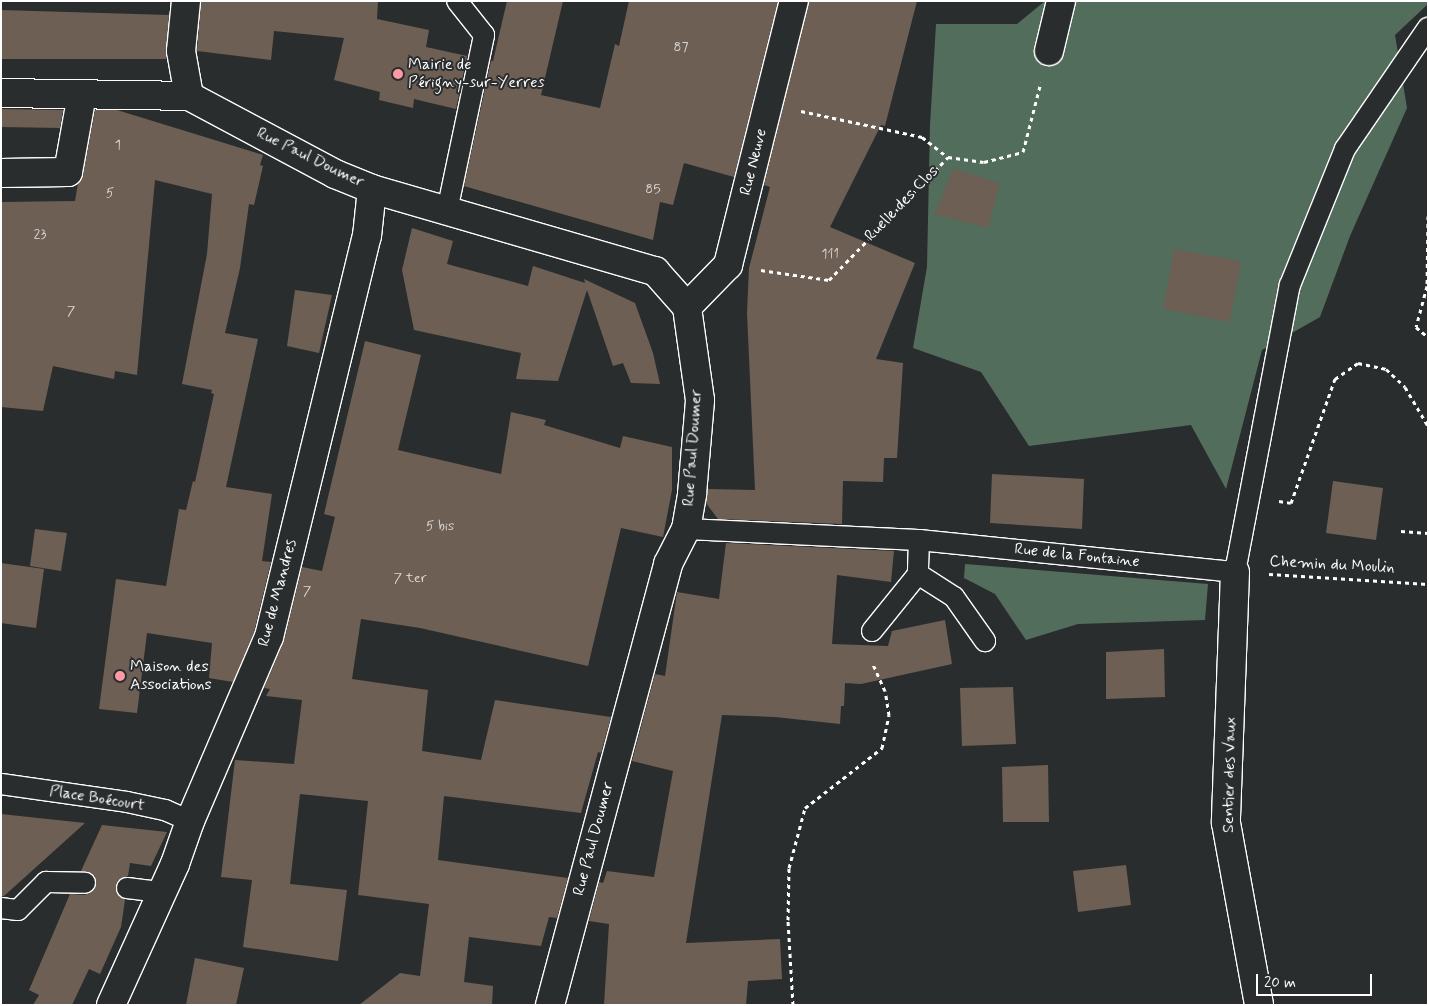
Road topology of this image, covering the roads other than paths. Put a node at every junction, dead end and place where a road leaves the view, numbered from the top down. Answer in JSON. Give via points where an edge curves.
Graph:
{"nodes":[{"id":1,"x":186,"y":1,"type":"edge"},
{"id":2,"x":457,"y":1,"type":"edge"},
{"id":3,"x":794,"y":1,"type":"edge"},
{"id":4,"x":1061,"y":1,"type":"edge"},
{"id":5,"x":1428,"y":28,"type":"edge"},
{"id":6,"x":1049,"y":51,"type":"road end"},
{"id":7,"x":1,"y":93,"type":"edge"},
{"id":8,"x":82,"y":94,"type":"junction"},
{"id":9,"x":189,"y":96,"type":"junction"},
{"id":10,"x":1,"y":173,"type":"edge"},
{"id":11,"x":372,"y":189,"type":"junction"},
{"id":12,"x":447,"y":211,"type":"junction"},
{"id":13,"x":688,"y":307,"type":"junction"},
{"id":14,"x":686,"y":528,"type":"junction"},
{"id":15,"x":920,"y":540,"type":"junction"},
{"id":16,"x":1235,"y":572,"type":"junction"},
{"id":17,"x":918,"y":574,"type":"junction"},
{"id":18,"x":872,"y":632,"type":"road end"},
{"id":19,"x":985,"y":641,"type":"dead end"},
{"id":20,"x":1,"y":784,"type":"edge"},
{"id":21,"x":190,"y":822,"type":"junction"},
{"id":22,"x":85,"y":883,"type":"dead end"},
{"id":23,"x":127,"y":888,"type":"dead end"},
{"id":24,"x":161,"y":892,"type":"junction"},
{"id":25,"x":1,"y":908,"type":"edge"},
{"id":26,"x":111,"y":1005,"type":"edge"},
{"id":27,"x":550,"y":1005,"type":"edge"},
{"id":28,"x":1259,"y":1005,"type":"edge"}],
"edges":[{"from":1,"to":9,"type":"street","via":[[181,51]]},
{"from":2,"to":12,"type":"lane","via":[[484,35]]},
{"from":3,"to":13,"type":"street","name":"Rue Neuve","via":[[728,265]]},
{"from":4,"to":6,"type":"street"},
{"from":5,"to":16,"type":"lane","via":[[1344,149],[1290,284]]},
{"from":7,"to":8,"type":"street"},
{"from":8,"to":9,"type":"street"},
{"from":8,"to":10,"type":"street","via":[[68,172]]},
{"from":9,"to":11,"type":"street","name":"Rue Paul Doumer","via":[[335,174]]},
{"from":11,"to":12,"type":"street","name":"Rue Paul Doumer"},
{"from":11,"to":21,"type":"street","name":"Rue de Mandres","via":[[366,236],[269,637]]},
{"from":12,"to":13,"type":"street","name":"Rue Paul Doumer","via":[[655,271]]},
{"from":13,"to":14,"type":"street","name":"Rue Paul Doumer","via":[[700,400]]},
{"from":14,"to":15,"type":"lane","name":"Rue de la Fontaine"},
{"from":14,"to":27,"type":"street","name":"Rue Paul Doumer","via":[[668,564]]},
{"from":15,"to":16,"type":"lane","name":"Rue de la Fontaine"},
{"from":15,"to":17,"type":"lane"},
{"from":16,"to":28,"type":"street","name":"Sentier des Vaux","via":[[1226,823]]},
{"from":17,"to":18,"type":"lane"},
{"from":17,"to":19,"type":"lane","via":[[954,597]]},
{"from":20,"to":21,"type":"lane","name":"Place Boécourt","via":[[127,802],[165,810]]},
{"from":21,"to":24,"type":"street","name":"Rue de Mandres"},
{"from":22,"to":25,"type":"lane","via":[[46,882],[18,910]]},
{"from":23,"to":24,"type":"lane"},
{"from":24,"to":26,"type":"street","name":"Rue de Mandres"}]}
